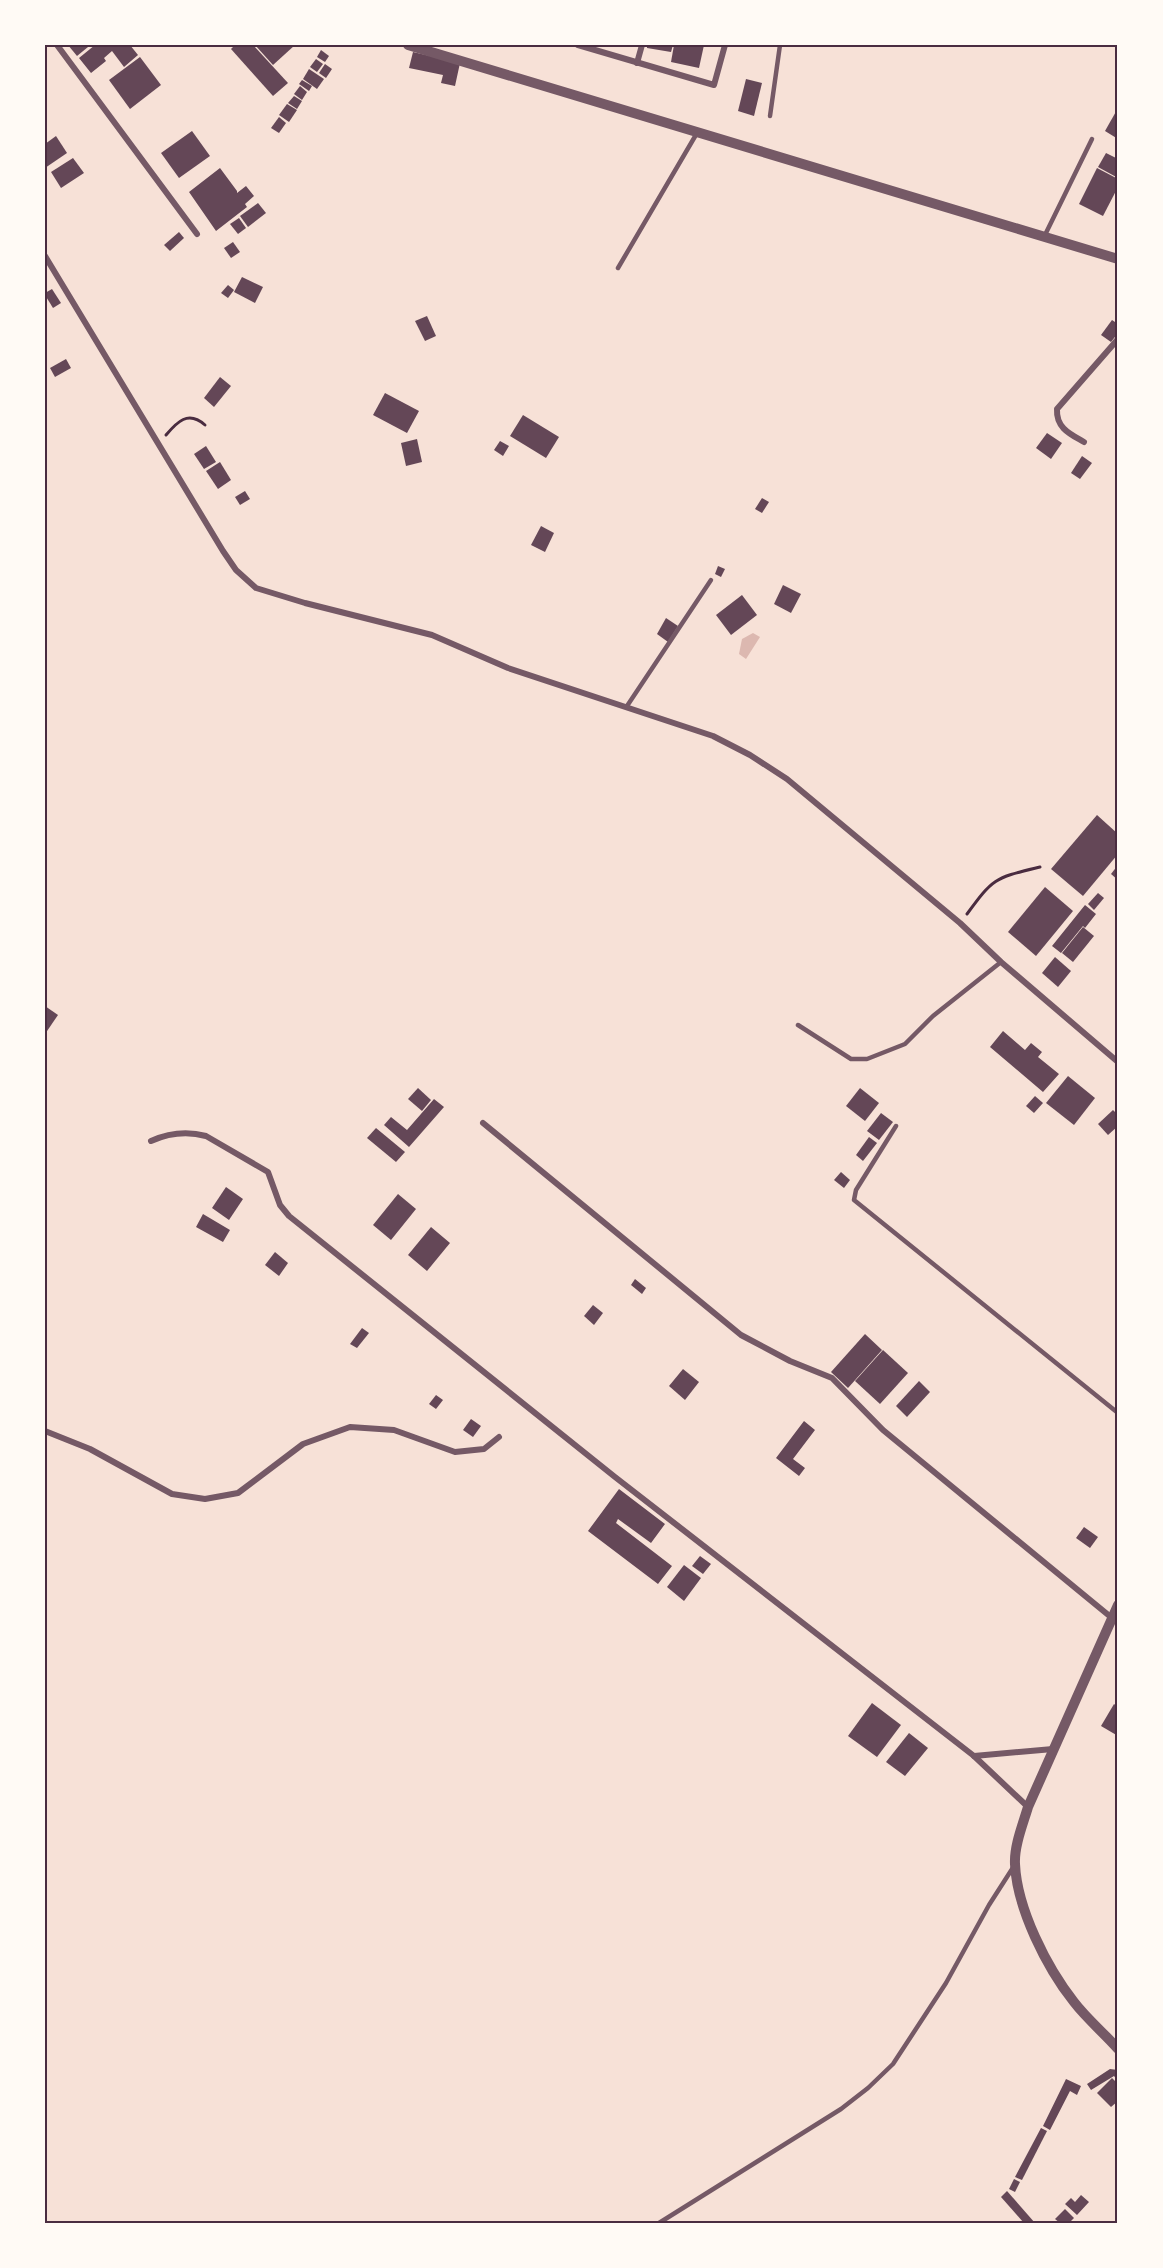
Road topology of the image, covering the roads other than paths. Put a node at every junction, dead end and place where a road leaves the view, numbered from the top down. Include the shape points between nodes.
1 (57, 45) edge
2 (408, 45) edge
3 (578, 45) edge
4 (642, 45) edge
5 (725, 45) edge
6 (780, 45) edge
7 (638, 63) junction
8 (770, 116) dead end
9 (697, 133) junction
10 (1092, 139) dead end
11 (197, 234) dead end
12 (1044, 237) junction
13 (45, 256) edge
14 (1118, 259) edge
15 (618, 268) dead end
16 (1118, 339) edge
17 (1084, 442) dead end
18 (711, 580) dead end
19 (627, 706) junction
20 (1000, 962) junction
21 (798, 1025) dead end
22 (1118, 1062) edge
23 (483, 1124) dead end
24 (896, 1126) dead end
25 (151, 1141) dead end
26 (1118, 1413) edge
27 (45, 1431) edge
28 (499, 1437) dead end
29 (1118, 1605) edge
30 (1112, 1618) junction
31 (1053, 1749) junction
32 (974, 1756) junction
33 (1028, 1807) junction
34 (1015, 1863) junction
35 (1118, 2049) edge
36 (660, 2223) edge

1 - 11 street
2 - 9 street
3 - 7 street
4 - 7 street
5 - 7 street via 714,85
6 - 8 lane
9 - 12 street
9 - 15 lane
10 - 12 lane
12 - 14 street
13 - 19 street via 236,570 256,588 432,635 508,668
16 - 17 street via 1057,410 1056,419 1061,427
18 - 19 lane
19 - 20 street via 713,736 787,779 960,923
20 - 21 lane via 905,1044 867,1059 851,1059
20 - 22 street
23 - 30 street via 741,1335 790,1362 832,1378 883,1430
24 - 26 lane via 856,1190 854,1200
25 - 32 street via 167,1134 196,1133 268,1172 280,1205 289,1216 615,1477
27 - 28 street via 90,1449 172,1494 205,1499 238,1493 303,1444 350,1427 394,1430 455,1452 484,1449
29 - 30 street
30 - 31 street
31 - 32 street
31 - 33 street
32 - 33 street
33 - 34 street
34 - 35 street via 1030,1925 1054,1971 1075,2003
34 - 36 lane via 946,1983 893,2064 840,2109

